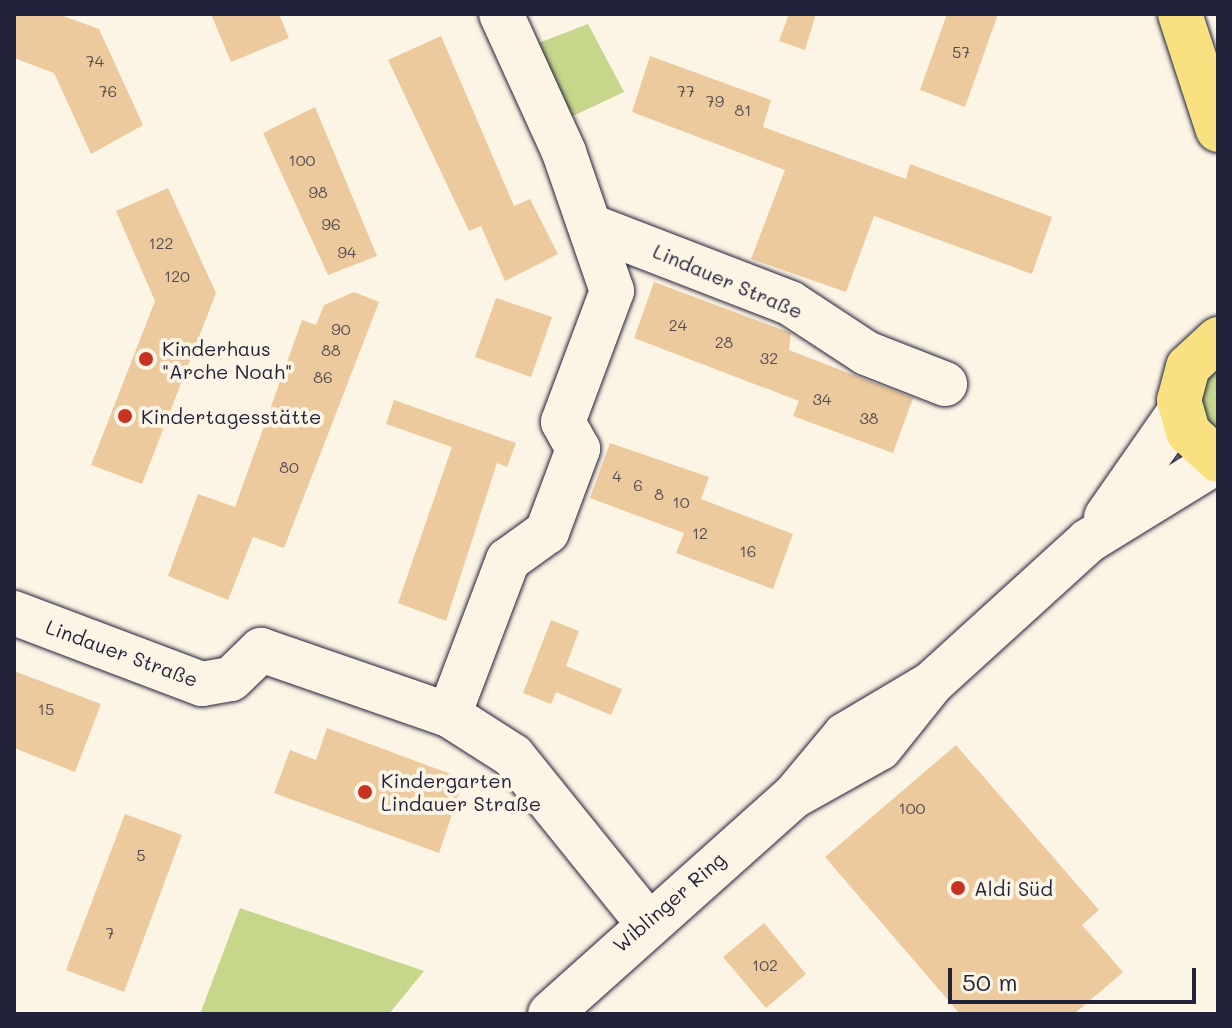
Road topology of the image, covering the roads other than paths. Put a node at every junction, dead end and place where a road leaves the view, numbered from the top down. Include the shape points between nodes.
1 (501, 14) edge
2 (1180, 14) edge
3 (1218, 130) edge
4 (593, 227) junction
5 (1216, 333) edge
6 (945, 384) dead end
7 (1180, 411) junction
8 (1218, 461) edge
9 (1088, 541) junction
10 (14, 613) edge
11 (449, 715) junction
12 (646, 921) junction
13 (550, 1014) edge

1 - 4 street
2 - 3 main road
4 - 6 street, Lindauer Straße via 790,303 870,355
4 - 11 street via 612,291 563,422 578,449 547,532 508,560
5 - 7 main road via 1183,377
7 - 8 main road via 1194,441
7 - 9 street, Wiblinger Ring
8 - 9 street, Wiblinger Ring
9 - 12 street, Wiblinger Ring via 931,684 880,748 794,796
10 - 11 street, Lindauer Straße via 202,684 231,679 261,650
11 - 12 street, Lindauer Straße via 513,756
12 - 13 street, Wiblinger Ring

